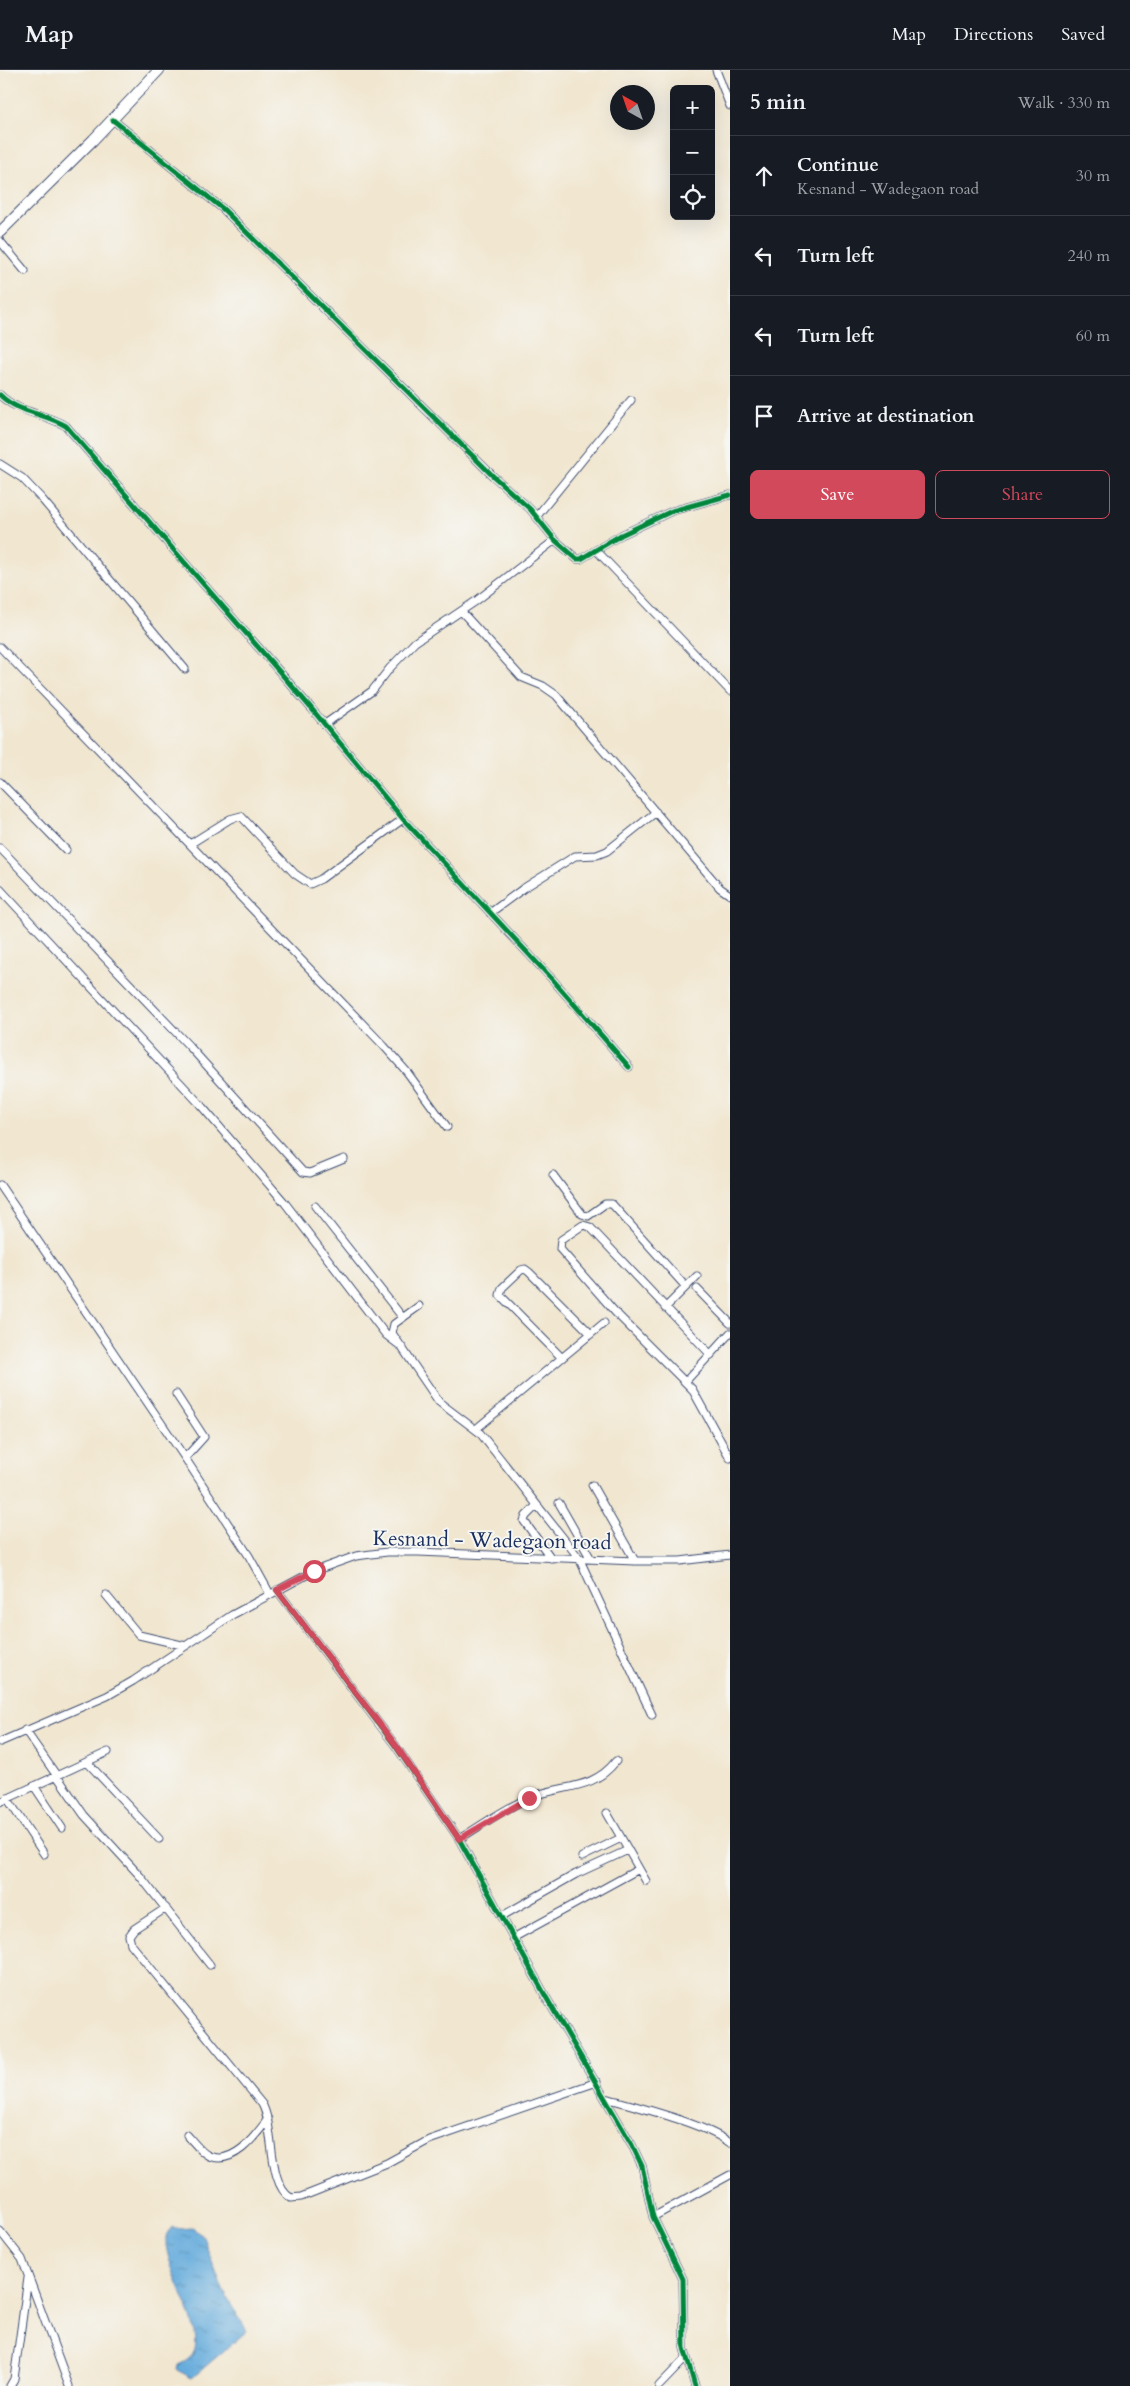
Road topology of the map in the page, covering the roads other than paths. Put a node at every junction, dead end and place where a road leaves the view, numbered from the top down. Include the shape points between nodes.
1 (159, 70) edge
2 (716, 70) edge
3 (730, 106) edge
4 (113, 120) junction
5 (0, 232) edge
6 (0, 241) edge
7 (25, 271) dead end
8 (0, 396) edge
9 (631, 400) dead end
10 (0, 464) edge
11 (730, 495) edge
12 (537, 516) junction
13 (555, 540) junction
14 (597, 550) junction
15 (461, 611) junction
16 (0, 647) edge
17 (185, 669) dead end
18 (730, 691) edge
19 (325, 724) junction
20 (0, 782) edge
21 (656, 812) junction
22 (403, 818) junction
23 (190, 844) junction
24 (0, 848) edge
25 (66, 850) dead end
26 (0, 889) edge
27 (730, 895) edge
28 (490, 913) junction
29 (628, 1067) dead end
30 (447, 1128) dead end
31 (344, 1159) dead end
32 (553, 1175) dead end
33 (0, 1185) edge
34 (315, 1206) dead end
35 (585, 1215) junction
36 (585, 1225) junction
37 (697, 1276) dead end
38 (686, 1287) junction
39 (697, 1289) dead end
40 (419, 1306) dead end
41 (665, 1308) junction
42 (403, 1318) junction
43 (604, 1323) dead end
44 (730, 1323) edge
45 (730, 1333) edge
46 (591, 1334) junction
47 (402, 1348) junction
48 (711, 1355) junction
49 (562, 1358) junction
50 (686, 1381) junction
51 (176, 1394) dead end
52 (476, 1429) junction
53 (186, 1458) junction
54 (730, 1458) edge
55 (592, 1485) dead end
56 (559, 1503) dead end
57 (538, 1505) junction
58 (730, 1555) edge
59 (551, 1558) junction
60 (579, 1558) junction
61 (591, 1559) junction
62 (635, 1560) junction
63 (274, 1592) junction
64 (106, 1595) dead end
65 (186, 1646) junction
66 (652, 1715) dead end
67 (26, 1730) junction
68 (0, 1742) edge
69 (108, 1752) dead end
70 (616, 1761) dead end
71 (87, 1762) junction
72 (56, 1775) junction
73 (34, 1786) junction
74 (7, 1798) junction
75 (0, 1802) edge
76 (607, 1813) dead end
77 (62, 1828) dead end
78 (621, 1838) junction
79 (159, 1839) dead end
80 (459, 1839) junction
81 (628, 1850) junction
82 (44, 1854) dead end
83 (582, 1857) dead end
84 (639, 1869) junction
85 (646, 1881) dead end
86 (166, 1908) junction
87 (502, 1916) junction
88 (513, 1938) junction
89 (210, 1965) dead end
90 (596, 2082) junction
91 (606, 2098) junction
92 (268, 2119) junction
93 (187, 2135) dead end
94 (730, 2144) edge
95 (729, 2178) edge
96 (652, 2217) junction
97 (0, 2231) edge
98 (28, 2277) junction
99 (686, 2358) junction
100 (10, 2386) edge
101 (69, 2386) edge
102 (659, 2386) edge
103 (695, 2386) edge

1 - 4 main road
2 - 3 street
4 - 5 main road
4 - 12 street via 223,209
6 - 7 street
8 - 19 street via 14,407 66,426
9 - 12 street
10 - 17 street via 22,478 41,498
11 - 14 street via 681,508 621,535
12 - 13 street
13 - 14 street via 581,559
13 - 15 street
14 - 18 street
15 - 19 street via 415,642 372,691
15 - 21 street via 521,677 544,686 556,695
16 - 23 street
19 - 22 street
20 - 25 street
21 - 27 street via 720,888
21 - 28 street via 606,851 597,855 575,856
22 - 23 street via 321,880 310,884 295,874 240,816
22 - 28 street
23 - 30 street via 384,1046
24 - 31 street via 189,1046 303,1172 310,1173
26 - 47 street via 198,1102 285,1204 386,1335
28 - 29 street
32 - 35 street
33 - 53 street
34 - 42 street
35 - 36 street
35 - 38 street via 605,1204 612,1204
36 - 41 street
36 - 50 street via 561,1240 560,1249 615,1312
37 - 38 street
38 - 41 street
39 - 44 street
40 - 42 street
41 - 48 street
42 - 47 street via 394,1324 392,1330
43 - 46 street
45 - 48 street
46 - 49 street
46 - 49 street via 529,1272 521,1270 502,1288 500,1295
47 - 52 street via 439,1402
48 - 50 street
49 - 52 street
50 - 54 street
51 - 53 street via 204,1437
52 - 57 street
53 - 63 street
55 - 62 street
56 - 61 street
57 - 59 street via 524,1521
57 - 60 street
58 - 62 street, Kesnand - Wadegaon road via 680,1561
59 - 60 street, Kesnand - Wadegaon road
59 - 63 street, Kesnand - Wadegaon road via 387,1552 336,1562
60 - 61 street, Kesnand - Wadegaon road
60 - 66 street
61 - 62 street, Kesnand - Wadegaon road
63 - 65 street, Kesnand - Wadegaon road
63 - 80 street via 395,1744
64 - 65 street via 139,1635
65 - 67 street, Kesnand - Wadegaon road via 107,1696
67 - 68 street, Kesnand - Wadegaon road
67 - 72 street
69 - 71 street
70 - 80 street via 606,1773 588,1783 529,1798
71 - 72 street
71 - 79 street
72 - 73 street
72 - 86 street via 84,1814
73 - 74 street
73 - 77 street
74 - 75 street
74 - 82 street
76 - 78 street
78 - 81 street
78 - 83 street
80 - 87 street
81 - 84 street
81 - 87 street via 576,1874
84 - 85 street
84 - 88 street
86 - 89 street
86 - 92 street via 134,1929 129,1936 131,1944 257,2096
87 - 88 street
88 - 90 street
90 - 91 street
90 - 92 street via 430,2140 387,2163 295,2199 284,2192 276,2171
91 - 94 street via 708,2131
91 - 96 street via 642,2166
92 - 93 street via 242,2150 223,2156 210,2156
95 - 96 street
96 - 99 street via 683,2278
97 - 98 street via 22,2259
98 - 100 street via 14,2379
98 - 101 street
99 - 102 street
99 - 103 street

